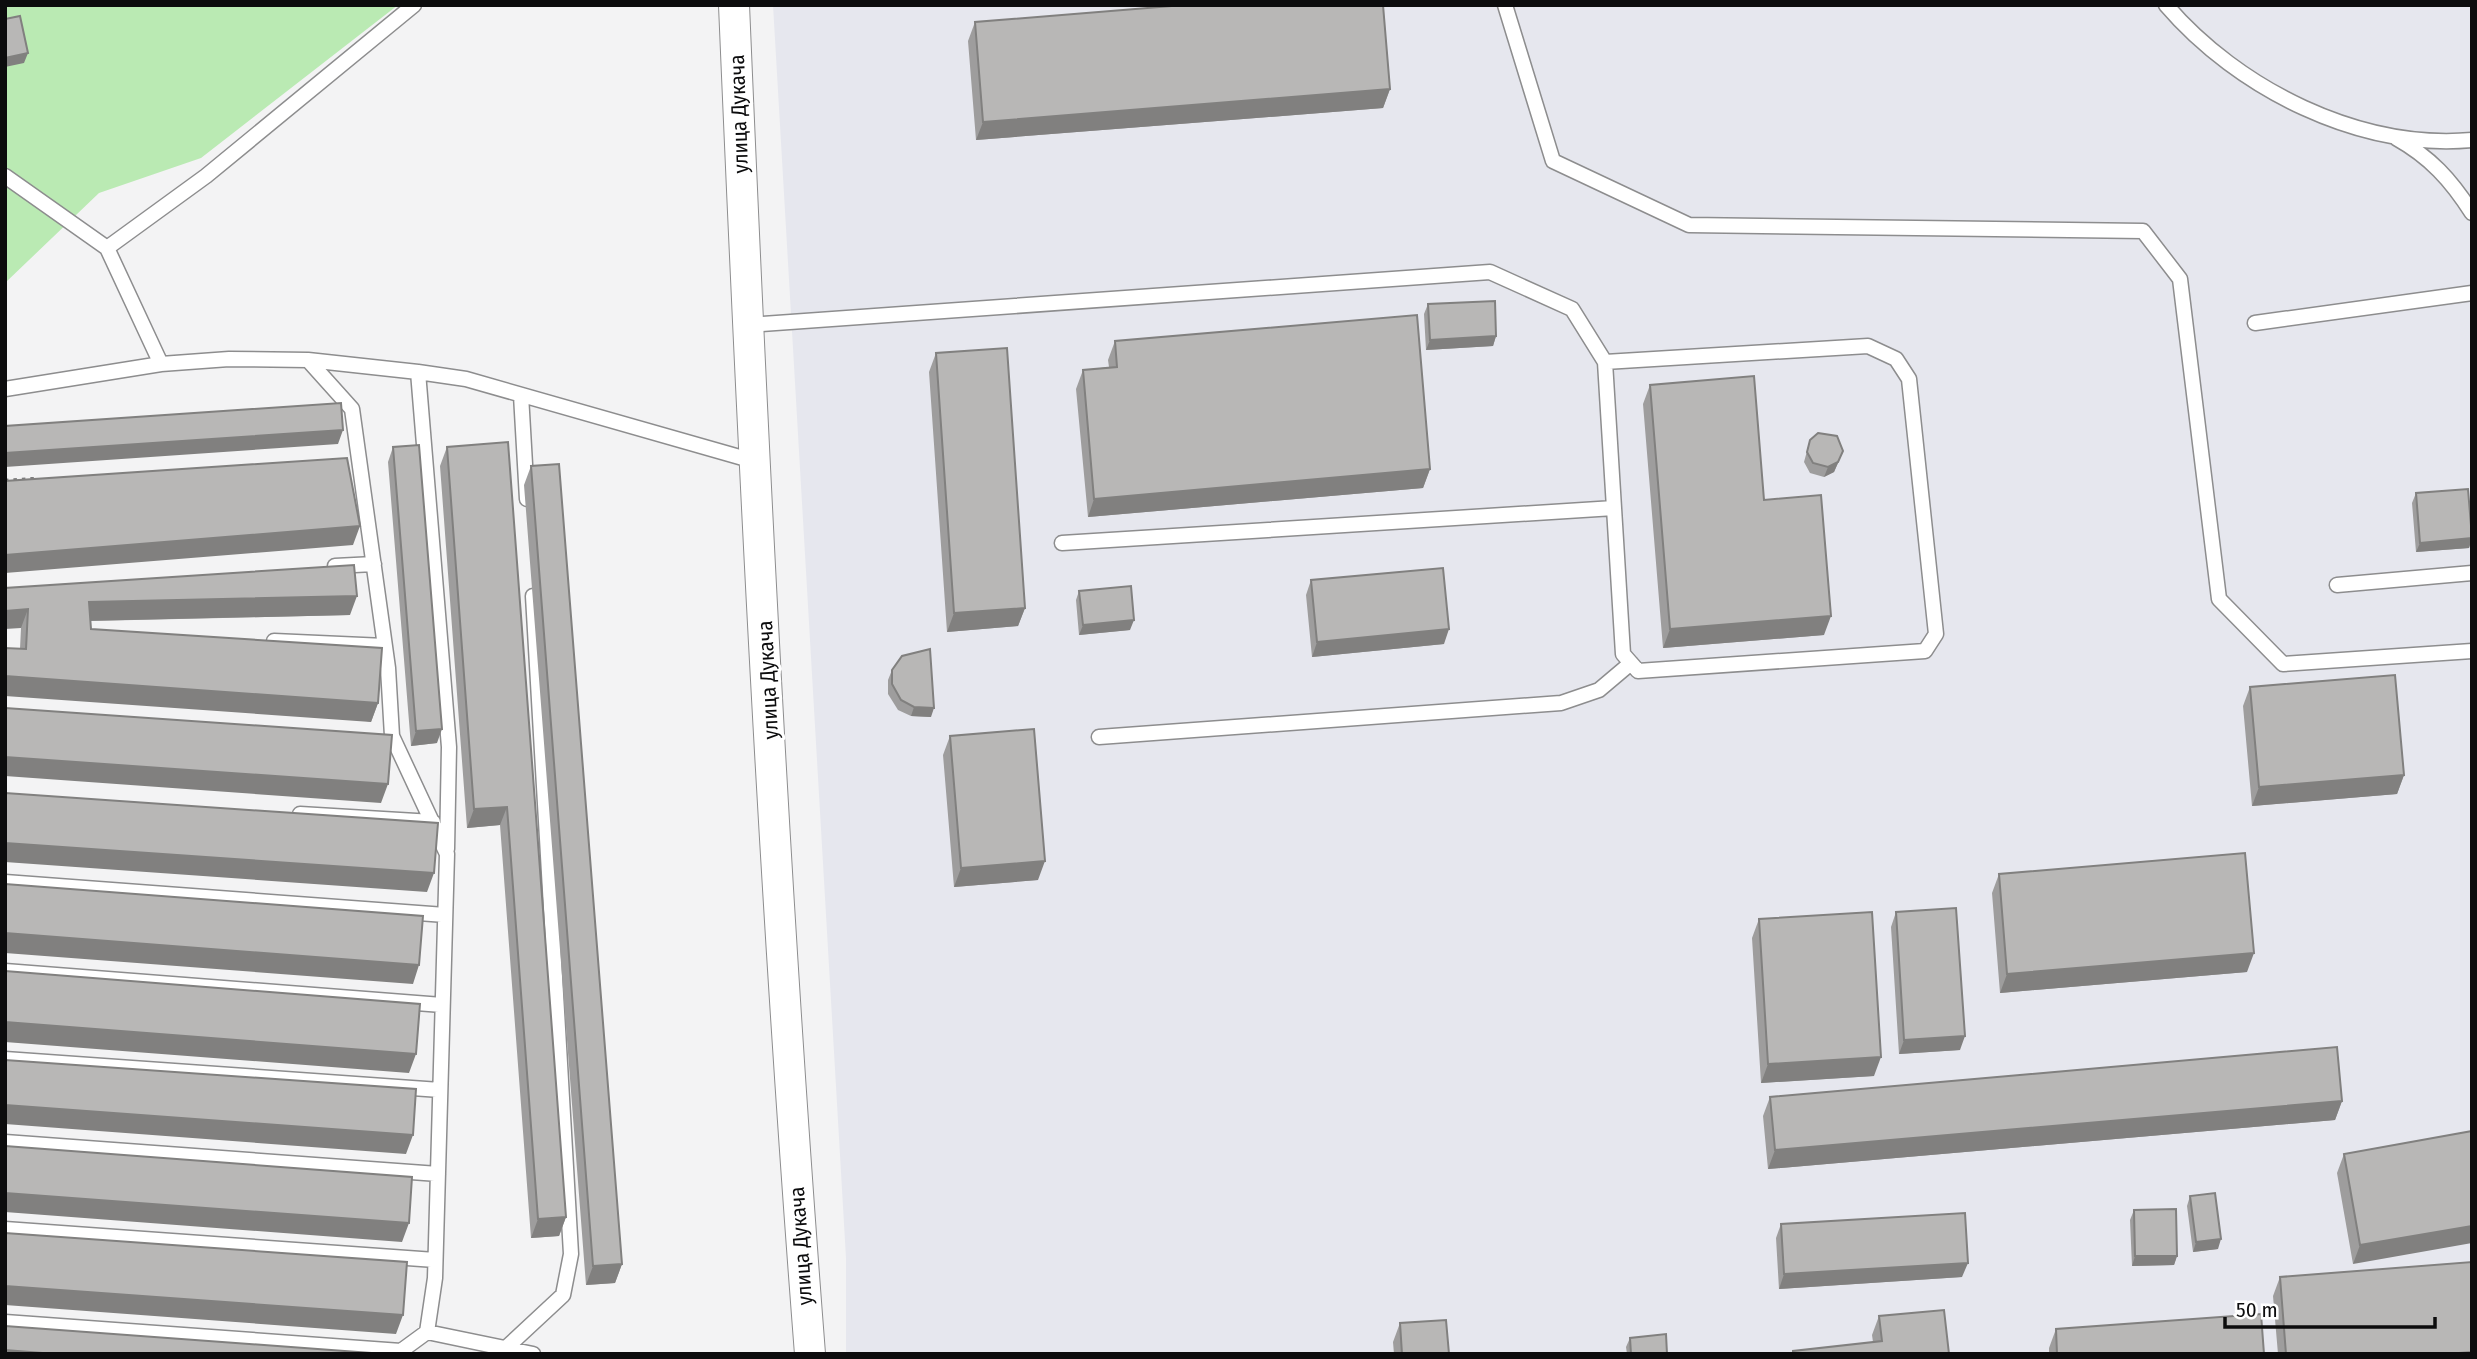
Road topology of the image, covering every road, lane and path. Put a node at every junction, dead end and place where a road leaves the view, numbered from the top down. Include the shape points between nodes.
1 (414, 5) edge
2 (734, 5) edge
3 (1505, 5) edge
4 (2166, 5) edge
5 (2392, 135) junction
6 (2472, 140) edge
7 (5, 176) edge
8 (2472, 213) edge
9 (107, 248) junction
10 (2472, 293) edge
11 (2255, 323) dead end
12 (748, 325) junction
13 (308, 360) junction
14 (1605, 362) junction
15 (160, 364) junction
16 (418, 372) junction
17 (5, 389) edge
18 (521, 395) junction
19 (757, 461) junction
20 (46, 479) edge
21 (5, 481) edge
22 (1614, 508) junction
23 (528, 520) dead end
24 (1062, 543) dead end
25 (374, 564) junction
26 (320, 568) edge
27 (2472, 573) edge
28 (532, 575) dead end
29 (2337, 584) dead end
30 (260, 640) edge
31 (385, 646) junction
32 (2472, 651) edge
33 (1631, 663) junction
34 (1099, 737) dead end
35 (281, 813) edge
36 (433, 822) junction
37 (447, 854) junction
38 (5, 882) edge
39 (445, 915) junction
40 (5, 971) edge
41 (442, 1005) junction
42 (5, 1059) edge
43 (440, 1090) junction
44 (5, 1142) edge
45 (438, 1174) junction
46 (5, 1229) edge
47 (435, 1260) junction
48 (5, 1322) edge
49 (427, 1332) junction
50 (506, 1348) junction
51 (533, 1354) edge
52 (810, 1354) edge

1 - 9 lane via 205,176
2 - 12 street, улица Дукача
3 - 32 lane via 1553,160 1689,225 2143,231 2180,279 2219,600 2283,664
4 - 5 lane via 2193,37 2253,83 2332,119
5 - 6 lane
5 - 8 lane via 2423,153 2447,175
7 - 9 lane
9 - 15 lane
10 - 11 lane
12 - 14 lane via 1490,272 1572,309
12 - 19 street, улица Дукача
13 - 15 lane
13 - 16 lane
13 - 25 lane via 352,409
14 - 22 lane
14 - 33 lane via 1868,345 1896,359 1909,379 1936,634 1925,651 1638,671
15 - 17 lane
16 - 18 lane via 445,373
16 - 37 lane via 449,747
18 - 19 lane
18 - 23 lane
19 - 52 street, улица Дукача via 790,1098
20 - 21 path
22 - 24 lane
22 - 33 lane via 1623,654
25 - 26 lane
25 - 31 lane
27 - 29 lane
28 - 50 lane via 571,1254 563,1295
30 - 31 lane
31 - 36 lane via 385,736
33 - 34 lane via 1600,690 1562,703
35 - 36 lane
36 - 37 lane
37 - 39 lane
38 - 39 lane
39 - 41 lane
40 - 41 lane
41 - 43 lane
42 - 43 lane
43 - 45 lane
44 - 45 lane
45 - 47 lane
46 - 47 lane
47 - 49 lane
48 - 49 lane via 401,1351
49 - 50 lane
50 - 51 lane

